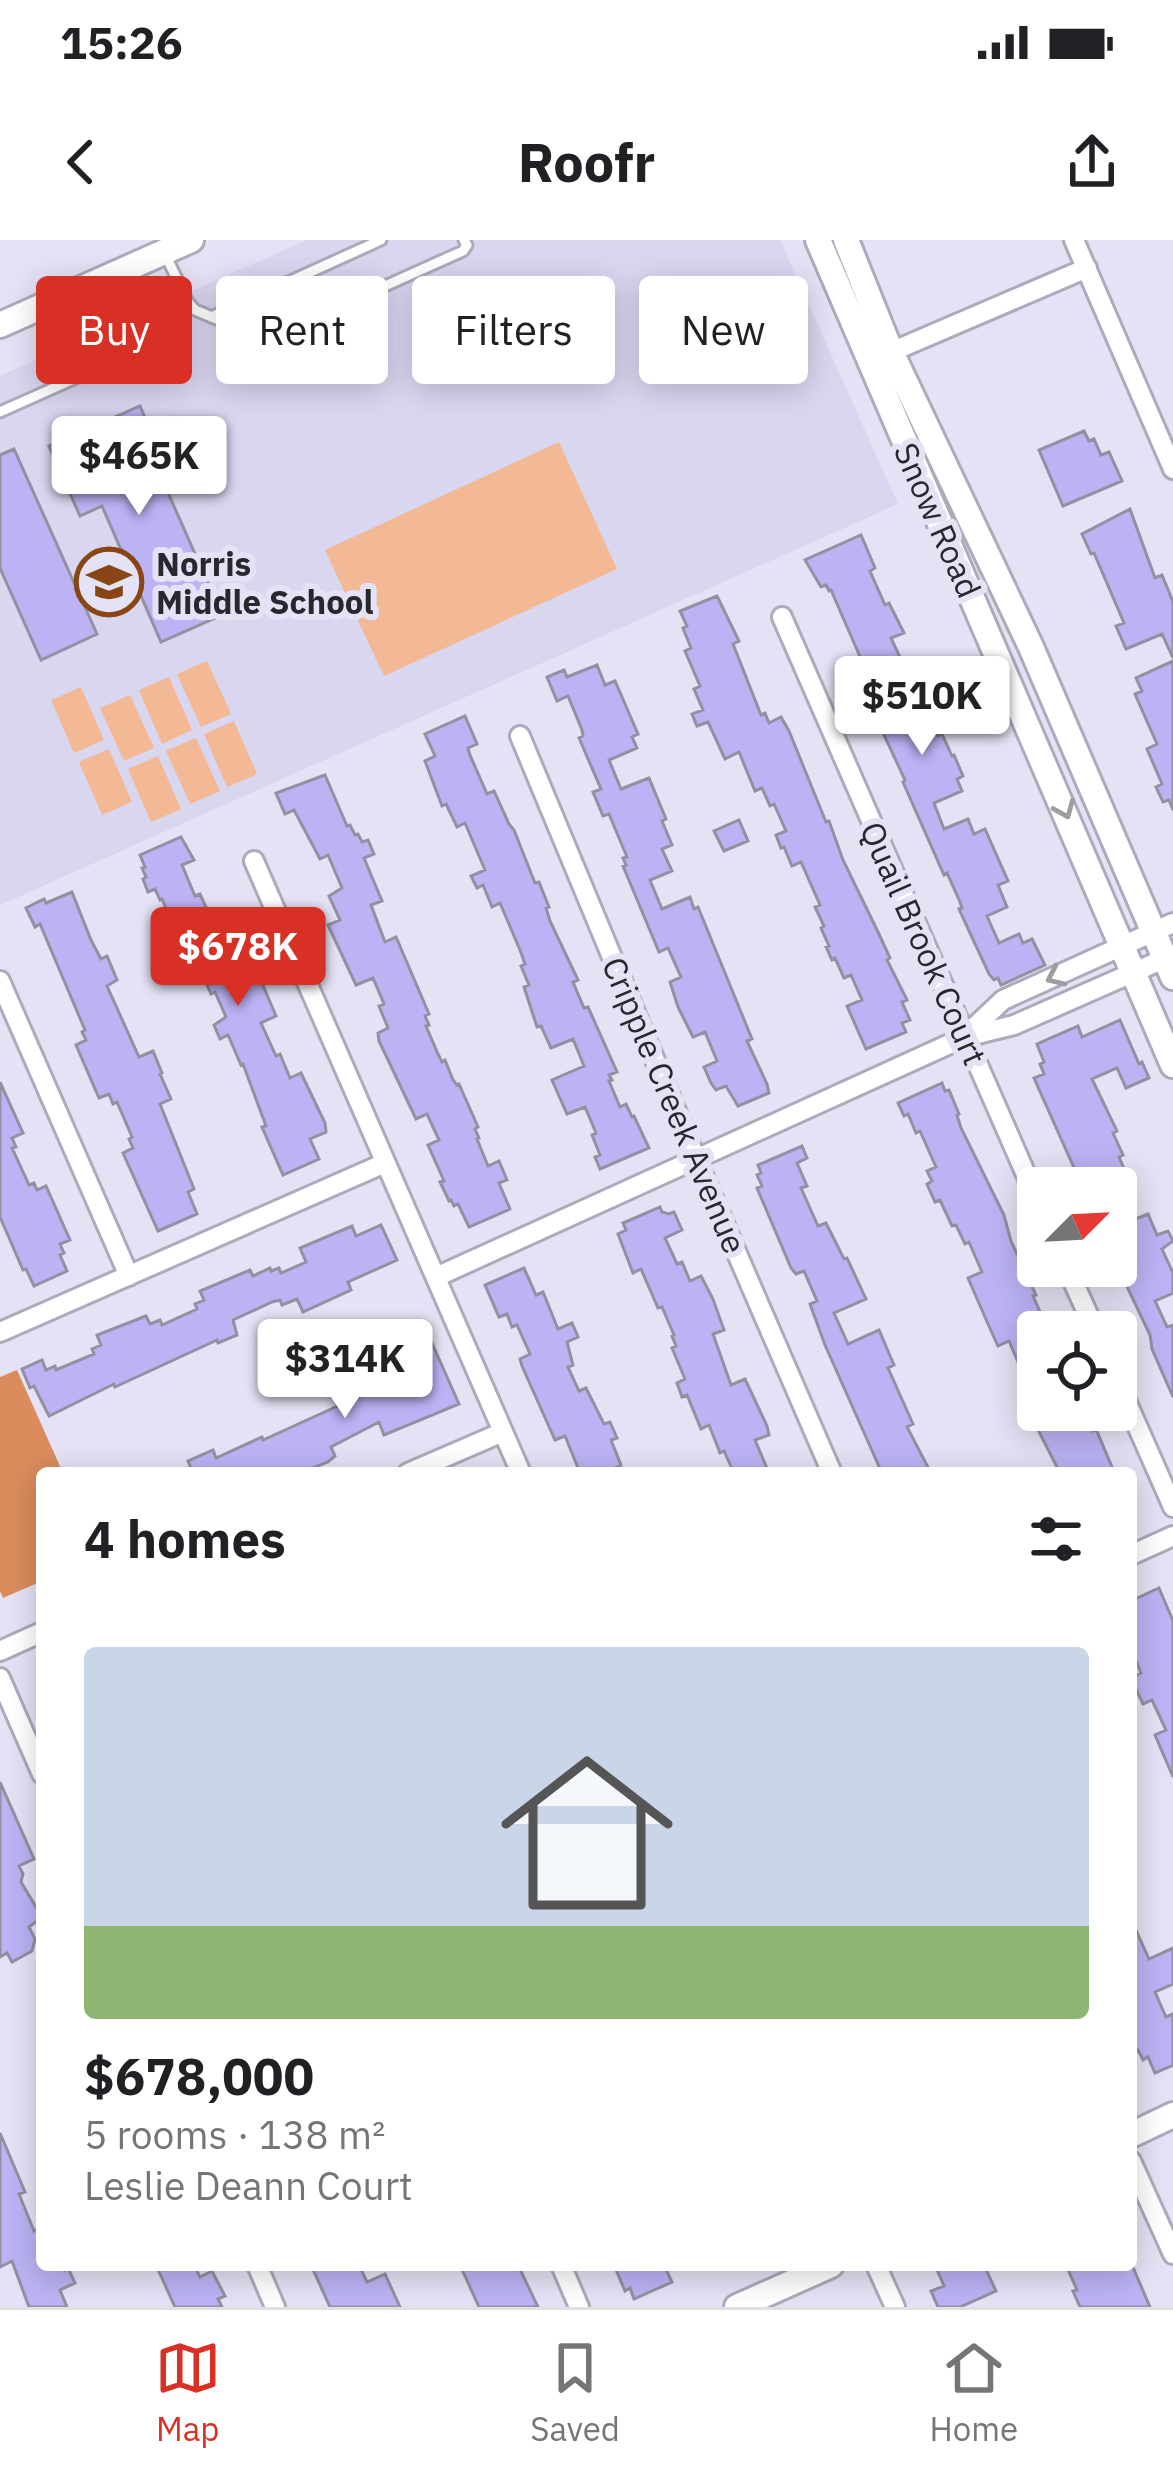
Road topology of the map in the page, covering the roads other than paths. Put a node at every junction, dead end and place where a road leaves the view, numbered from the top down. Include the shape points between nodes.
1 (191, 240) edge
2 (381, 240) edge
3 (464, 240) edge
4 (818, 240) edge
5 (846, 240) edge
6 (1075, 240) edge
7 (164, 252) junction
8 (1087, 268) junction
9 (111, 276) edge
10 (36, 310) edge
11 (211, 316) junction
12 (0, 326) edge
13 (891, 352) junction
14 (63, 384) edge
15 (0, 412) edge
16 (1173, 469) edge
17 (782, 617) dead end
18 (520, 736) dead end
19 (254, 861) dead end
20 (1163, 927) edge
21 (1123, 945) junction
22 (1170, 963) edge
23 (1134, 972) junction
24 (0, 981) edge
25 (965, 1036) junction
26 (1173, 1066) edge
27 (696, 1159) junction
28 (386, 1163) junction
29 (1023, 1167) edge
30 (129, 1276) junction
31 (436, 1277) junction
32 (0, 1332) edge
33 (1137, 1426) edge
34 (503, 1432) junction
35 (422, 1467) edge
36 (518, 1467) edge
37 (829, 1467) edge
38 (1173, 1507) edge
39 (1173, 1536) edge
40 (1137, 1552) edge
41 (36, 1636) edge
42 (0, 1651) edge
43 (0, 1678) edge
44 (36, 1760) edge
45 (1173, 2115) edge
46 (1137, 2132) edge
47 (1137, 2174) edge
48 (1173, 2254) edge
49 (260, 2271) edge
50 (564, 2271) edge
51 (818, 2271) edge
52 (879, 2271) edge
53 (275, 2307) edge
54 (579, 2307) edge
55 (737, 2307) edge
56 (895, 2307) edge

1 - 7 main road
2 - 11 lane
3 - 11 lane via 463,251 279,333 258,335
4 -> 21 main road, Snow Road
5 - 13 main road, Snow Road
6 - 8 street
7 - 9 main road
7 - 11 lane via 188,302
8 - 13 street
8 - 16 street
10 - 12 main road
13 - 20 main road, Snow Road
14 - 15 lane
17 - 25 street, Quail Brook Court
18 - 27 street, Cripple Creek Avenue
19 - 28 street
20 - 21 street
20 - 22 main road, Snow Road
21 - 23 main road, Snow Road
21 -> 25 street via 1003,1000
22 - 23 street
23 - 25 street via 1013,1025
23 - 26 main road, Snow Road
24 - 30 street
25 - 27 street
25 - 29 street, Quail Brook Court
27 - 31 street
27 - 37 street, Cripple Creek Avenue
28 - 30 street
28 - 31 street
30 - 32 street
31 - 34 street
33 - 38 street
34 - 35 street
34 - 36 street
39 - 40 street
41 - 42 street
43 - 44 street
45 - 46 main road
47 - 48 street
49 - 53 street
50 - 54 street
51 - 55 main road
52 - 56 street

